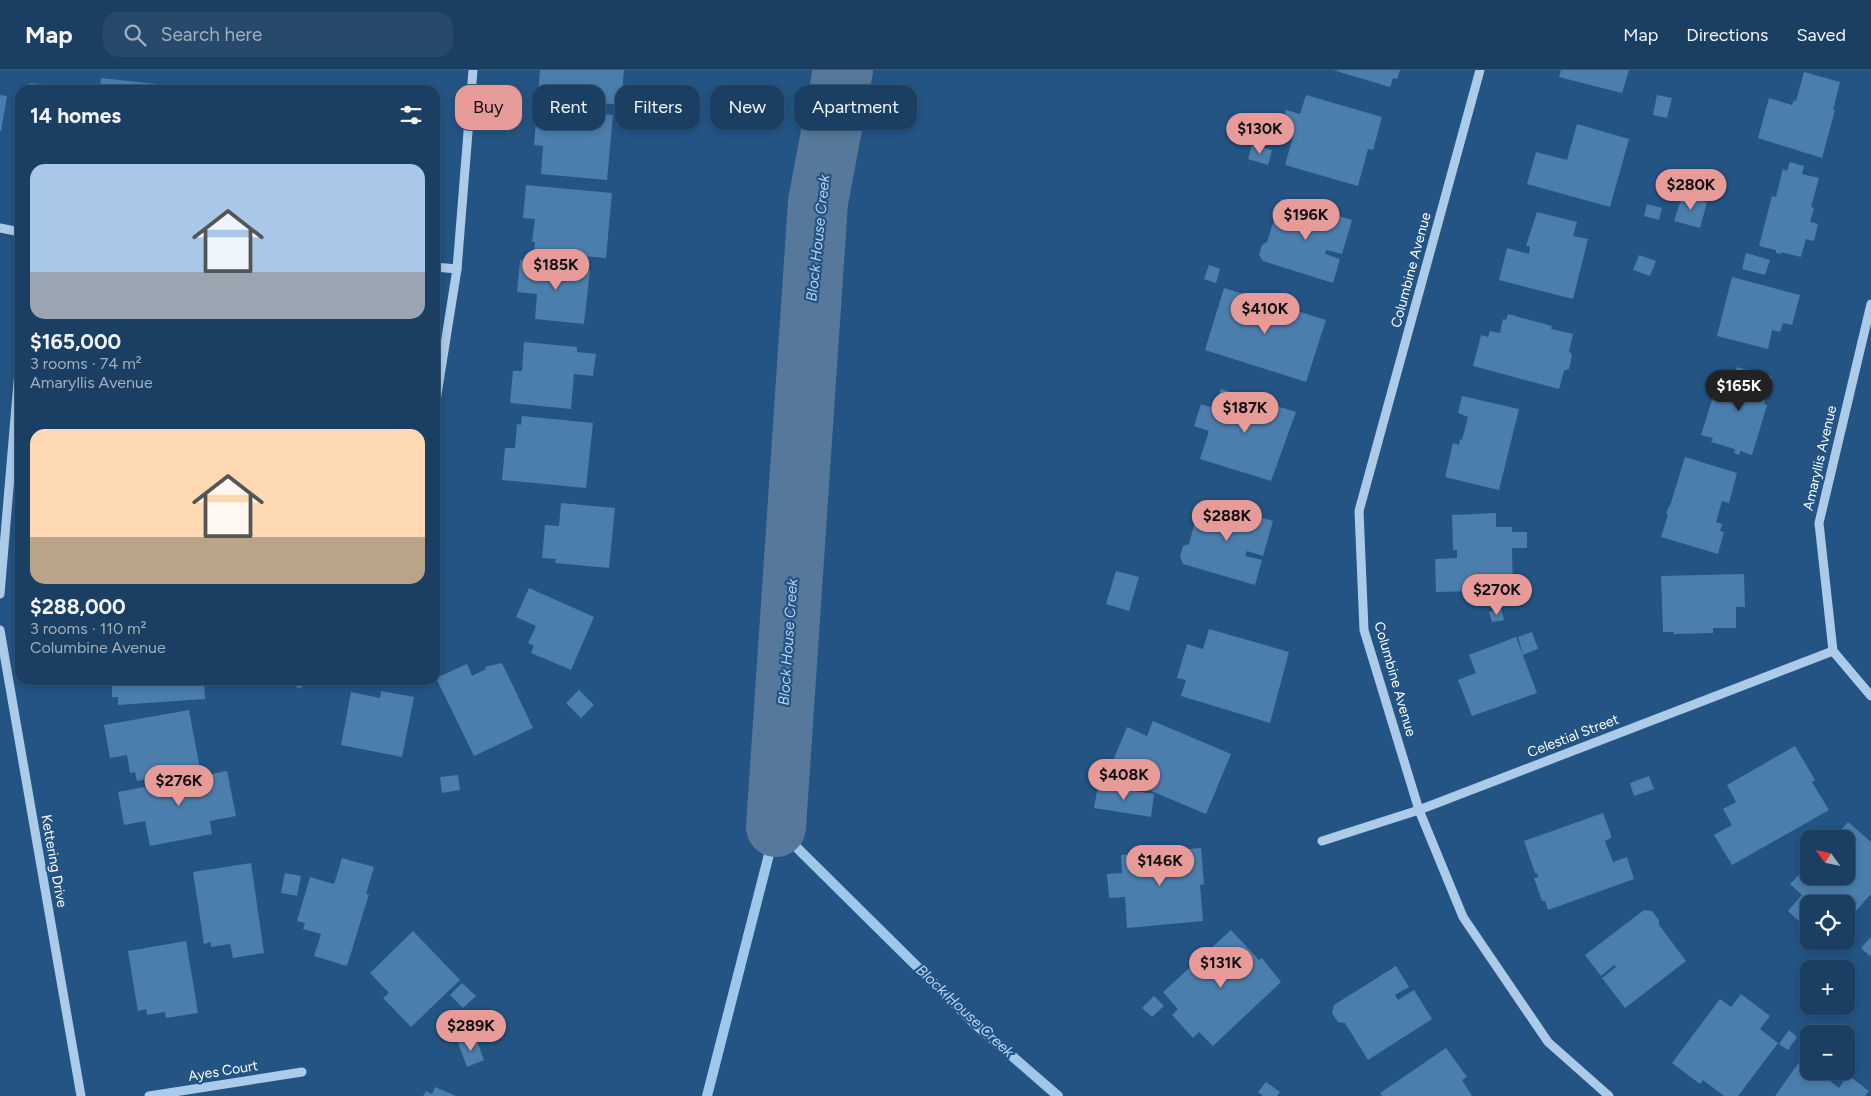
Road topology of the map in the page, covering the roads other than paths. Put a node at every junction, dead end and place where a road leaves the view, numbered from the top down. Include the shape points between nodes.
1 (474, 70) edge
2 (1480, 70) edge
3 (0, 228) edge
4 (15, 231) edge
5 (440, 267) edge
6 (457, 269) junction
7 (1871, 304) edge
8 (440, 376) edge
9 (15, 418) edge
10 (0, 594) edge
11 (0, 630) edge
12 (1833, 651) junction
13 (1871, 696) edge
14 (1419, 810) junction
15 (1322, 842) dead end
16 (302, 1072) dead end
17 (81, 1096) edge
18 (149, 1096) edge
19 (1609, 1096) edge

1 - 6 street
2 - 14 street, Columbine Avenue via 1359,511 1364,630
3 - 4 street
5 - 6 street
6 - 8 street
7 - 12 street, Amaryllis Avenue via 1819,523
9 - 10 street
11 - 17 street, Kettering Drive
12 - 13 street
12 - 14 street, Celestial Street
14 - 15 street, Celestial Street
14 - 19 street, Columbine Avenue via 1463,917 1548,1042
16 - 18 street, Ayes Court

